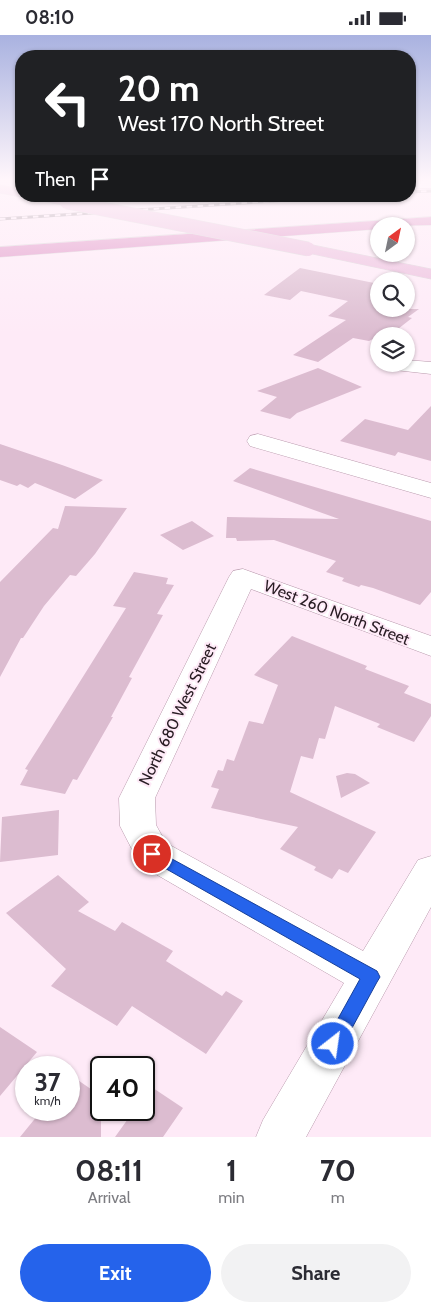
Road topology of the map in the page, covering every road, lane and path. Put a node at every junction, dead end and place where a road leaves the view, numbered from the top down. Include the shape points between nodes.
1 (101, 231) edge
2 (218, 231) edge
3 (281, 231) edge
4 (0, 238) edge
5 (0, 251) edge
6 (431, 274) edge
7 (415, 367) edge
8 (431, 368) edge
9 (258, 441) dead end
10 (431, 491) edge
11 (243, 577) joint
12 (431, 647) edge
13 (431, 871) edge
14 (371, 977) junction
15 (280, 1137) edge

1 - 4 highway
2 - 6 main road, bridge
3 - 5 highway
7 - 8 street
9 - 10 street
11 - 12 street, West 260 North Street
11 - 14 street, North 680 West Street via 137,798 138,826 152,854
13 - 14 street
14 - 15 street

